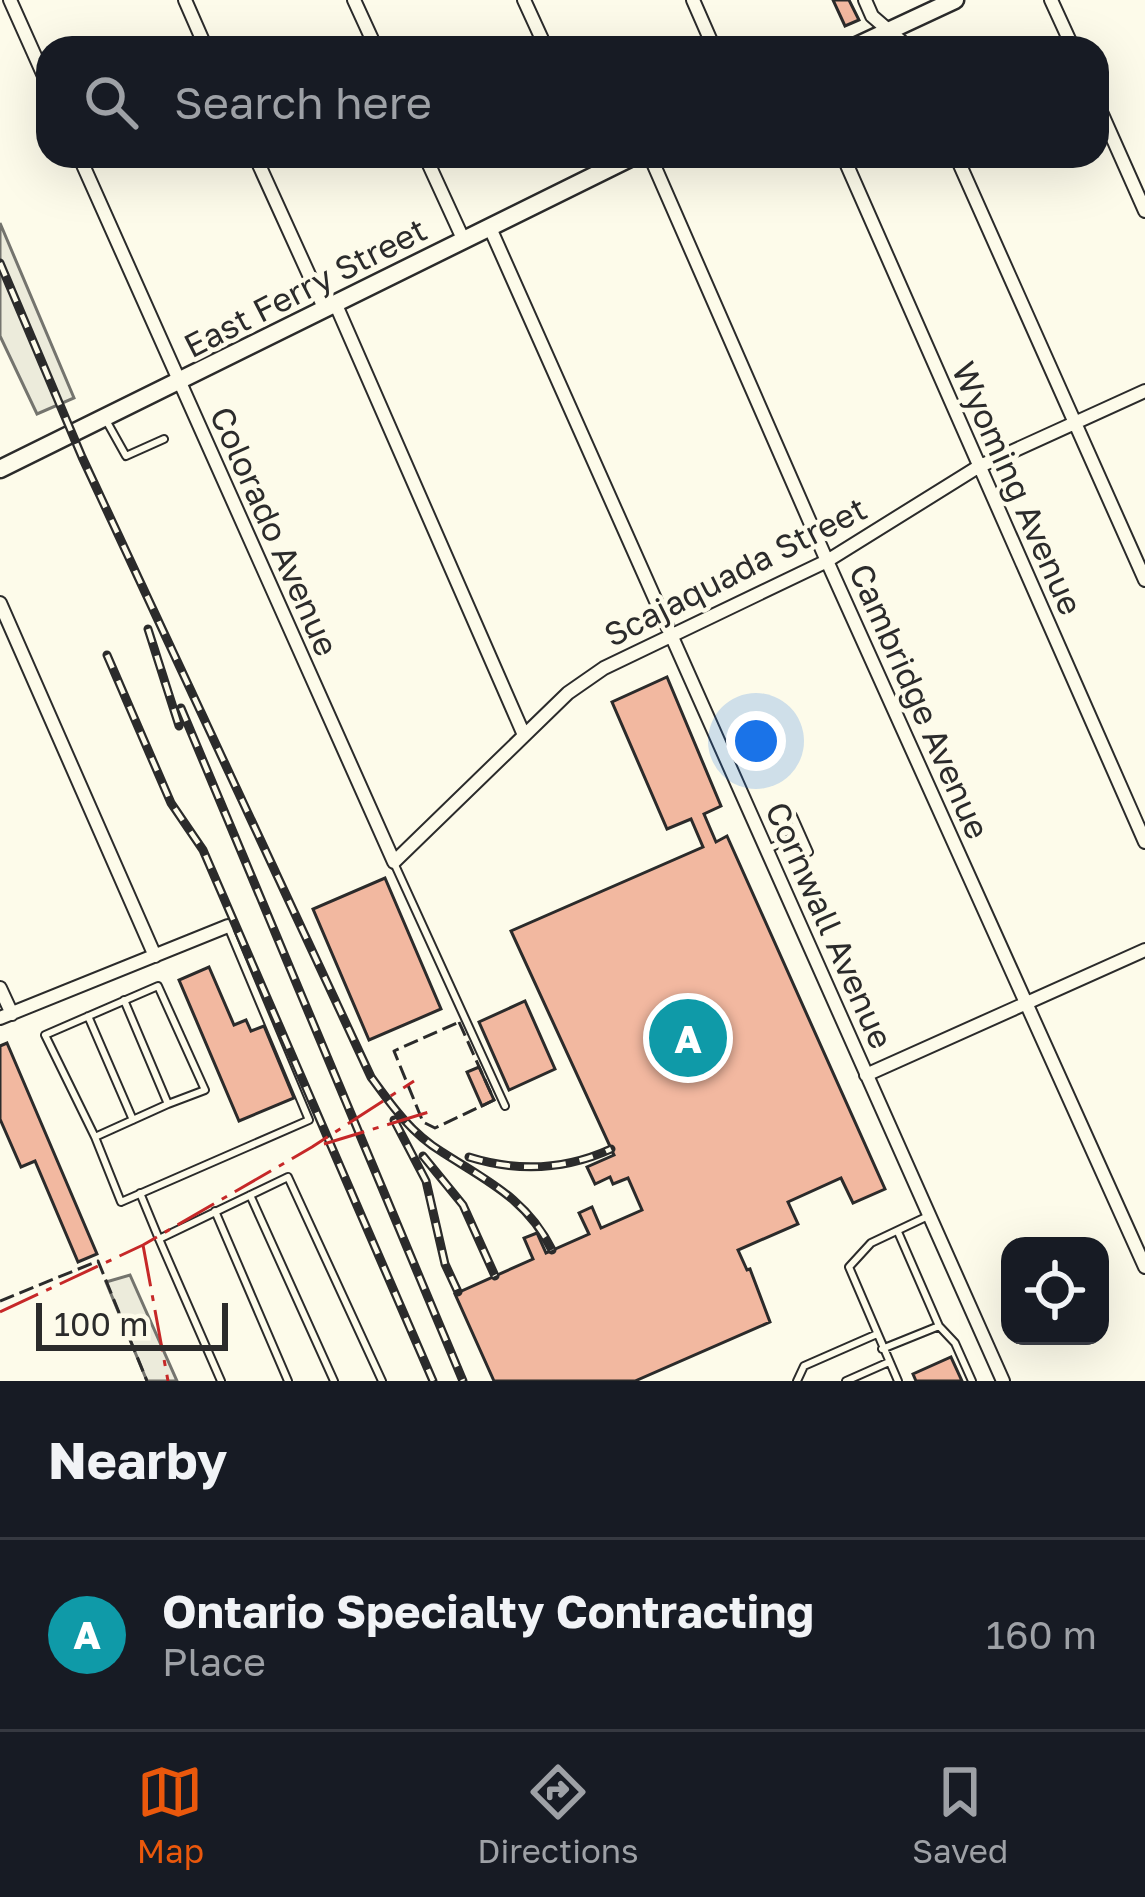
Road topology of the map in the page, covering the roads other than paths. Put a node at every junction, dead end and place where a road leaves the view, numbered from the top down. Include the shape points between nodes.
1 (10, 0) edge
2 (184, 0) edge
3 (354, 0) edge
4 (524, 0) edge
5 (693, 0) edge
6 (865, 0) edge
7 (955, 0) edge
8 (1051, 0) edge
9 (926, 6) edge
10 (890, 29) junction
11 (200, 36) edge
12 (370, 36) edge
13 (540, 36) edge
14 (709, 36) edge
15 (876, 36) edge
16 (897, 36) edge
17 (1067, 36) edge
18 (36, 58) edge
19 (1109, 130) edge
20 (84, 168) edge
21 (261, 168) edge
22 (431, 168) edge
23 (591, 168) edge
24 (655, 168) edge
25 (848, 168) edge
26 (961, 168) edge
27 (1145, 211) edge
28 (490, 228) junction
29 (464, 241) junction
30 (331, 308) junction
31 (178, 384) junction
32 (1145, 391) edge
33 (105, 419) junction
34 (1076, 422) junction
35 (164, 439) dead end
36 (978, 466) junction
37 (0, 469) edge
38 (827, 561) junction
39 (1145, 580) edge
40 (0, 603) edge
41 (671, 636) junction
42 (524, 735) junction
43 (793, 817) dead end
44 (801, 834) junction
45 (1145, 842) edge
46 (766, 850) junction
47 (809, 852) dead end
48 (394, 862) junction
49 (228, 926) joint
50 (1145, 950) edge
51 (155, 956) junction
52 (0, 988) edge
53 (124, 1000) junction
54 (1026, 1004) junction
55 (6, 1016) edge
56 (88, 1016) junction
57 (866, 1075) junction
58 (168, 1104) junction
59 (505, 1106) dead end
60 (133, 1120) junction
61 (95, 1137) junction
62 (140, 1193) junction
63 (250, 1195) junction
64 (215, 1211) junction
65 (930, 1216) junction
66 (897, 1231) junction
67 (159, 1239) junction
68 (1145, 1267) edge
69 (940, 1326) junction
70 (877, 1334) junction
71 (882, 1349) junction
72 (889, 1362) junction
73 (221, 1381) edge
74 (288, 1381) edge
75 (334, 1381) edge
76 (382, 1381) edge
77 (797, 1381) edge
78 (846, 1381) edge
79 (898, 1381) edge
80 (972, 1381) edge
81 (1004, 1381) edge

1 - 18 street
2 - 11 street
3 - 12 street
4 - 13 street
5 - 14 street
6 - 10 street
7 - 9 street
8 - 17 street
9 - 10 street
10 - 15 street
10 - 16 street
19 - 27 street
20 - 31 street, Colorado Avenue
21 - 30 street
22 - 29 street
23 - 28 street, East Ferry Street
24 - 38 street, Cambridge Avenue
25 - 36 street, Wyoming Avenue
26 - 34 street
28 - 29 street, East Ferry Street
28 - 41 street, Cornwall Avenue
29 - 30 street, East Ferry Street
30 - 31 street, East Ferry Street
30 - 42 street
31 - 33 street, East Ferry Street
31 - 48 street, Colorado Avenue
32 - 34 street, Scajaquada Street
33 - 35 lane via 126,456
33 - 37 street, East Ferry Street
34 - 36 street, Scajaquada Street
34 - 39 street
36 - 38 street, Scajaquada Street
36 - 45 street, Wyoming Avenue
38 - 41 street, Scajaquada Street
38 - 54 street, Cambridge Avenue
40 - 51 street
41 - 42 street, Scajaquada Street via 579,684
41 - 46 street, Cornwall Avenue
42 - 48 street, Scajaquada Street
43 - 44 lane
44 - 46 lane
44 - 47 lane
46 - 57 street, Cornwall Avenue
48 - 59 lane
49 - 51 street
49 - 62 lane via 309,1120
50 - 54 street
51 - 55 street
52 - 55 street
53 - 56 lane
53 - 58 lane
53 - 58 lane via 158,986 205,1090
54 - 57 street
54 - 68 street, Cambridge Avenue
56 - 60 lane
56 - 61 lane via 45,1034
57 - 65 street, Cornwall Avenue
58 - 60 lane
60 - 61 lane
61 - 62 lane via 121,1202
62 - 67 lane
63 - 64 lane
63 - 75 lane
63 - 76 lane via 288,1178
64 - 67 lane
64 - 74 lane
65 - 66 lane
65 - 81 street, Cornwall Avenue
66 - 69 lane
66 - 70 lane via 849,1268
67 - 73 lane
69 - 71 lane
69 - 80 lane
70 - 71 lane
70 - 77 lane via 804,1366
71 - 72 lane
72 - 78 lane
72 - 79 lane

